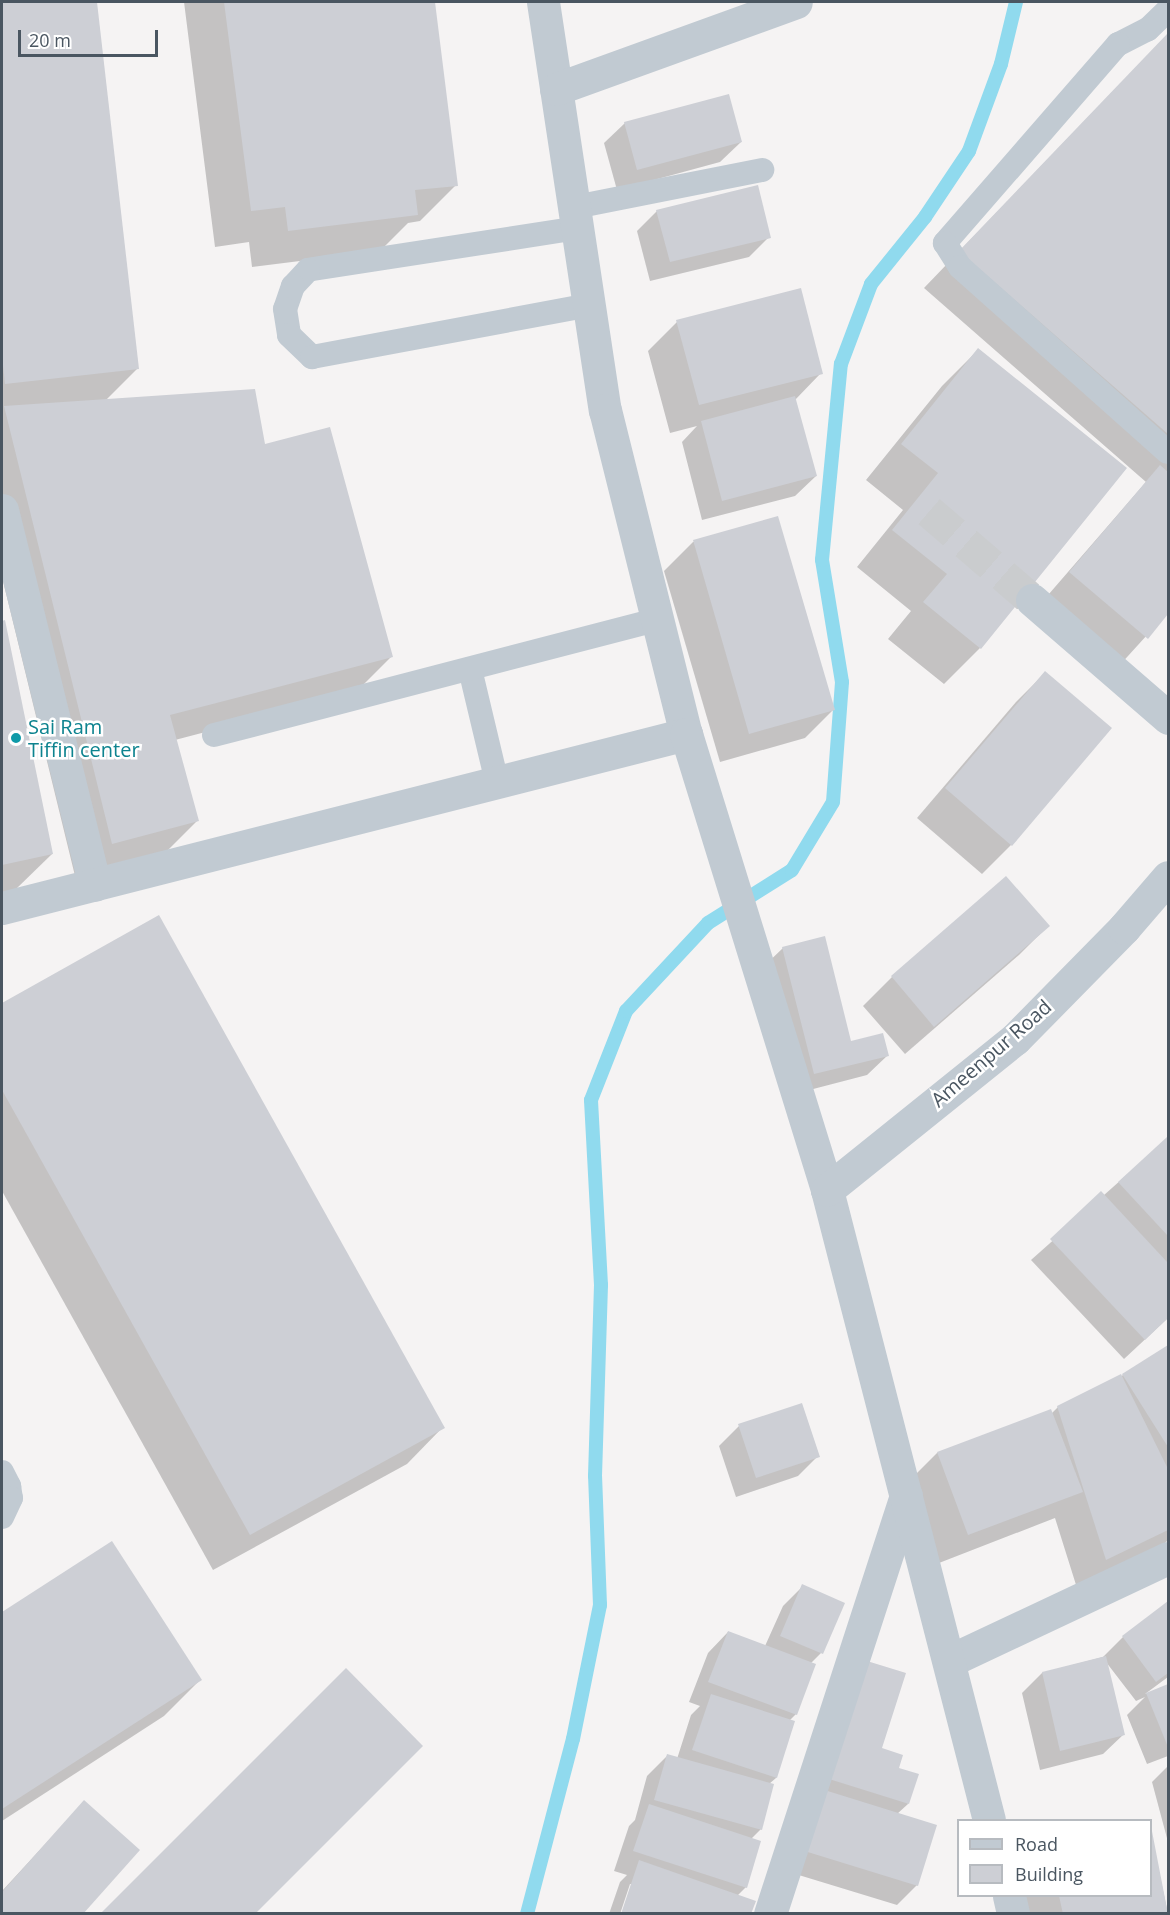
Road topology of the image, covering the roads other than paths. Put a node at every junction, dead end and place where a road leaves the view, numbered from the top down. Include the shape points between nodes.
1 (543, 2) edge
2 (796, 2) edge
3 (1168, 10) edge
4 (556, 89) junction
5 (762, 170) dead end
6 (576, 217) junction
7 (589, 305) junction
8 (1168, 452) edge
9 (2, 510) edge
10 (1032, 600) tunnel mouth
11 (14, 615) edge
12 (657, 620) junction
13 (470, 669) junction
14 (1168, 718) edge
15 (686, 734) junction
16 (214, 735) dead end
17 (497, 783) junction
18 (1168, 877) edge
19 (95, 885) junction
20 (2, 908) edge
21 (827, 1190) junction
22 (2, 1472) edge
23 (906, 1496) junction
24 (2, 1518) edge
25 (1168, 1558) edge
26 (949, 1661) junction
27 (988, 1819) edge
28 (1009, 1897) edge
29 (770, 1914) edge
30 (1013, 1914) edge

1 - 4 street
2 - 4 street
3 - 8 lane via 1148,28 1118,44 945,243 960,267
4 - 6 street
5 - 6 lane
6 - 7 street
6 - 7 lane via 308,270 293,286 285,309 289,335 312,357
7 - 12 street via 605,411
9 - 11 street
10 - 14 street
11 - 19 street
12 - 13 lane
12 - 15 street
13 - 16 lane
13 - 17 lane
15 - 17 street
15 - 21 street
17 - 19 street
18 - 21 street, Ameenpur Road via 1124,928 1015,1039
19 - 20 street
21 - 23 street
22 - 24 lane via 11,1498
23 - 26 street
23 - 29 street
25 - 26 street
26 - 27 street
28 - 30 street

